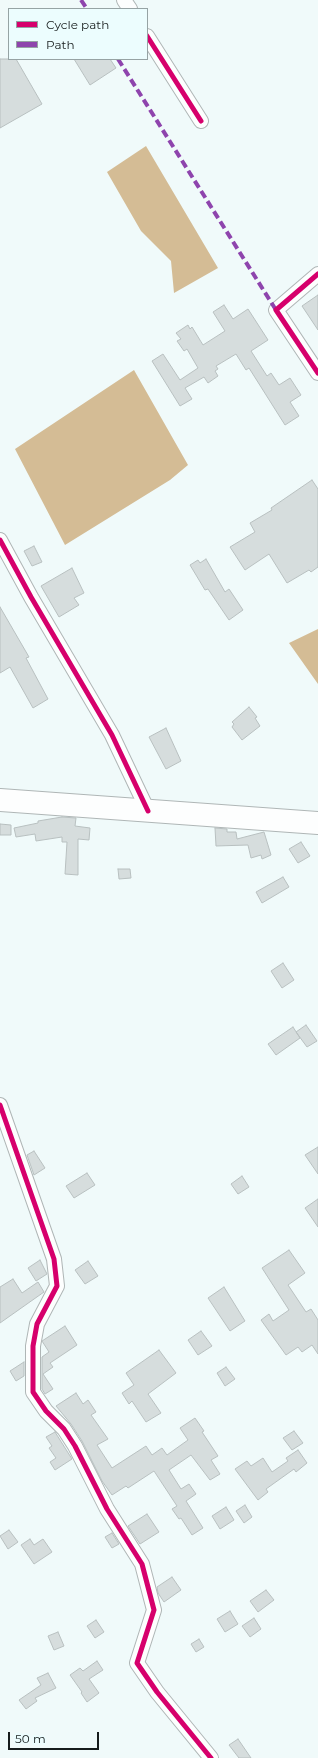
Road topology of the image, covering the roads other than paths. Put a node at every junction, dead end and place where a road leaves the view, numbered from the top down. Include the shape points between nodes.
1 (148, 38) edge
2 (202, 121) dead end
3 (318, 274) edge
4 (318, 373) edge
5 (0, 540) edge
6 (0, 800) edge
7 (148, 811) junction
8 (318, 823) edge
9 (0, 1105) edge
10 (211, 1758) edge

1 - 2 street
3 - 4 street via 276,310
5 - 7 street via 30,597 112,735
6 - 7 highway
7 - 8 highway
9 - 10 street via 54,1259 57,1286 37,1324 33,1392 75,1446 107,1509 142,1564 154,1610 137,1663 157,1692

